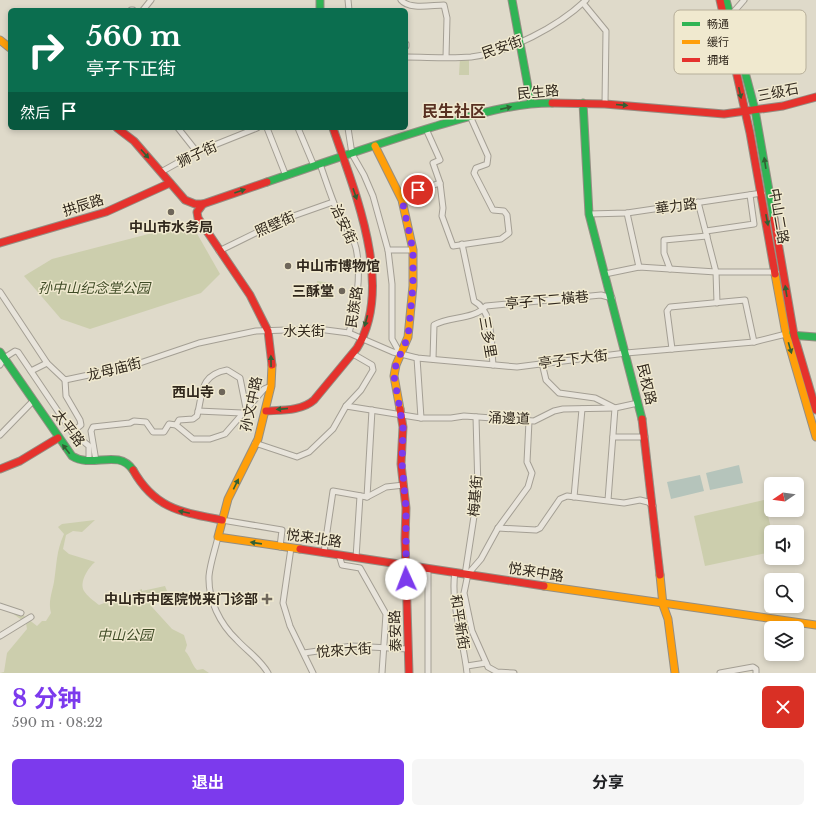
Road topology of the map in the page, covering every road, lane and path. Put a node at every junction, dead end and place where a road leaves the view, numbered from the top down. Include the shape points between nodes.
1 (151, 0) edge
2 (512, 0) edge
3 (720, 0) edge
4 (726, 0) edge
5 (744, 0) edge
6 (584, 1) edge
7 (402, 2) edge
8 (145, 8) edge
9 (722, 10) edge
10 (728, 10) edge
11 (735, 10) edge
12 (0, 40) edge
13 (520, 41) junction
14 (8, 46) edge
15 (446, 56) junction
16 (408, 57) edge
17 (736, 74) edge
18 (745, 74) edge
19 (816, 97) edge
20 (531, 102) junction
21 (583, 103) junction
22 (605, 104) junction
23 (755, 110) junction
24 (744, 112) junction
25 (470, 116) junction
26 (426, 129) junction
27 (120, 130) edge
28 (180, 130) edge
29 (252, 130) edge
30 (268, 130) edge
31 (299, 130) edge
32 (334, 130) edge
33 (348, 130) edge
34 (374, 146) junction
35 (197, 152) junction
36 (352, 154) junction
37 (342, 157) junction
38 (317, 165) junction
39 (161, 172) junction
40 (286, 176) junction
41 (170, 183) junction
42 (440, 183) junction
43 (762, 193) junction
44 (750, 195) junction
45 (402, 200) junction
46 (333, 202) junction
47 (698, 202) junction
48 (203, 204) junction
49 (627, 213) junction
50 (589, 214) junction
51 (706, 233) junction
52 (0, 243) edge
53 (462, 244) junction
54 (388, 250) junction
55 (413, 250) junction
56 (219, 251) junction
57 (639, 267) junction
58 (670, 269) junction
59 (716, 272) junction
60 (776, 272) junction
61 (606, 274) junction
62 (0, 292) edge
63 (612, 298) junction
64 (717, 303) junction
65 (483, 309) junction
66 (268, 331) junction
67 (349, 333) junction
68 (786, 334) junction
69 (794, 335) junction
70 (816, 337) edge
71 (362, 340) junction
72 (754, 342) junction
73 (672, 349) junction
74 (626, 353) junction
75 (353, 354) junction
76 (2, 355) edge
77 (401, 355) junction
78 (417, 358) junction
79 (433, 359) junction
80 (47, 363) junction
81 (542, 363) junction
82 (493, 364) junction
83 (0, 365) edge
84 (30, 371) junction
85 (65, 380) junction
86 (271, 386) junction
87 (33, 401) junction
88 (638, 403) junction
89 (346, 406) junction
90 (246, 408) junction
91 (615, 408) junction
92 (582, 409) junction
93 (372, 410) junction
94 (816, 410) edge
95 (198, 411) junction
96 (266, 411) junction
97 (242, 413) junction
98 (402, 415) junction
99 (476, 417) junction
100 (421, 418) junction
101 (529, 420) junction
102 (176, 425) junction
103 (72, 432) junction
104 (0, 436) edge
105 (816, 436) edge
106 (612, 437) junction
107 (645, 437) junction
108 (58, 438) junction
109 (255, 444) junction
110 (93, 461) junction
111 (0, 469) edge
112 (404, 485) junction
113 (360, 496) junction
114 (367, 497) junction
115 (574, 497) junction
116 (608, 500) junction
117 (653, 506) junction
118 (222, 520) junction
119 (498, 528) junction
120 (218, 537) junction
121 (280, 547) junction
122 (290, 548) junction
123 (324, 552) junction
124 (339, 555) junction
125 (356, 558) junction
126 (406, 565) junction
127 (428, 569) junction
128 (455, 572) junction
129 (466, 574) junction
130 (0, 606) edge
131 (466, 606) junction
132 (663, 606) junction
133 (457, 608) junction
134 (21, 614) dead end
135 (31, 617) dead end
136 (816, 627) edge
137 (0, 636) edge
138 (383, 647) junction
139 (408, 649) junction
140 (304, 653) junction
141 (486, 663) junction
142 (467, 666) junction
143 (747, 671) edge
144 (756, 671) edge
145 (268, 673) edge
146 (313, 673) edge
147 (382, 673) edge
148 (409, 673) edge
149 (428, 673) edge
150 (467, 673) edge
151 (514, 673) edge
152 (675, 673) edge
153 (720, 673) edge

1 - 8 street
2 - 13 street
3 -> 9 street, 中山二路
4 - 10 street, 中山二路
5 - 11 street
6 - 13 street, 民安街 via 544,30
6 - 22 street via 606,31
7 - 15 street via 413,6 444,5 447,18
12 - 14 street
13 - 15 street, 民安街 via 490,53 469,57
13 - 20 street
15 - 16 street, 民安街
17 -> 24 street, 中山二路
18 - 23 street, 中山二路
19 - 23 street, 三级石
20 - 21 street, 民生路
25 -> 20 street, 民生路
21 - 22 street, 民生路
21 - 50 street, 民权路
22 -> 24 street, 民生路 via 724,114
23 - 24 street, 三级石
69 -> 23 street, 中山二路
24 - 43 street, 中山二路
25 - 26 street, 民生路
25 - 53 street via 488,156 487,164 476,168 474,173 493,210 504,211 507,215 508,233 501,238
26 - 34 street, 民生路
26 - 42 street via 440,160 433,163
27 -> 39 street via 134,141
28 - 35 street
29 - 35 street, 狮子街
30 - 40 street
31 - 38 street, 治安街
32 - 37 street, 民族路
33 - 36 street
34 - 36 street, 民生路
34 - 45 street, 泰安路
35 - 39 street, 狮子街
36 - 37 street, 民生路
36 - 54 street via 373,196
37 - 38 street, 民生路
37 -> 71 street, 民族路 via 366,224 372,259 370,307
38 - 40 street, 民生路
38 - 46 street, 治安街
39 - 41 street
48 -> 40 street, 民生路
41 - 48 street via 184,200
41 - 52 street, 拱辰路 via 106,212
42 - 45 street via 418,190 417,195
42 - 53 street via 442,216 453,246
43 - 44 street, 華力路
43 -> 60 street, 中山二路
44 - 47 street, 華力路
44 - 51 street via 754,224
45 - 55 street, 泰安路
46 - 56 street, 照壁街 via 282,220
46 - 67 street, 治安街 via 356,249 356,302
47 - 49 street, 華力路
47 - 51 street
48 - 56 street, 孙文中路 via 197,212 198,218
49 - 50 street, 華力路
49 - 57 street
50 - 61 street, 民权路
51 - 58 street via 664,240 664,253
51 - 59 street
53 - 65 street, 三多里 via 474,301
54 - 55 street
54 - 77 street via 392,284 392,339
55 - 77 street, 泰安路 via 411,311 408,337
56 - 66 street, 孙文中路 via 250,295
57 - 58 street
57 - 61 street
58 - 59 street
59 - 60 street
59 - 64 street
60 - 68 street, 中山二路
61 - 63 street, 民权路
62 - 80 street
63 - 65 street, 亭子下二橫巷 via 601,295 486,306
63 - 74 street, 民权路
64 - 72 street via 744,300
64 - 73 street via 670,307 666,310
65 - 79 street, 亭子下二橫巷 via 481,312 434,325
65 - 82 street, 三多里 via 487,315
66 - 67 street, 水关街 via 318,329
66 - 85 street, 龙母庙街 via 256,331 199,343 131,366
86 -> 66 street, 孙文中路 via 272,356
67 - 71 street, 水关街
68 - 69 street
68 - 72 street, 亭子下大街
68 -> 105 street, 中山二路
69 - 70 street
69 - 94 street, 中山二路
71 - 75 street, 民族路
71 - 77 street, 亭子下大街
72 - 73 street, 亭子下大街
73 - 74 street, 亭子下大街
74 - 81 street, 亭子下大街
74 - 88 street, 民权路
75 - 89 street via 372,365 373,370 361,390
75 -> 96 street, 民族路 via 311,402 294,408
76 - 83 street
76 - 84 street via 18,352
76 - 87 street, 太平路
77 - 78 street, 亭子下大街
77 - 98 street, 泰安路 via 394,376
78 - 79 street, 亭子下大街
78 - 100 street
79 - 82 street, 亭子下大街
80 - 84 street
80 - 85 street
81 - 82 street, 亭子下大街 via 517,366
81 - 91 street via 546,380 559,393 595,398
84 - 103 street
85 - 103 street via 66,396 81,425
86 - 90 street via 264,389
86 - 96 street, 孙文中路
87 - 104 street
87 - 108 street, 太平路
88 - 91 street, 涌邊道
88 - 107 street, 民权路
89 - 93 street, 涌邊道
89 - 109 street via 333,429 309,452 297,457
90 - 95 street via 240,378 227,370 214,373 205,383
90 - 97 street
91 - 92 street, 涌邊道
91 - 106 street
92 - 101 street, 涌邊道 via 554,411 534,421
92 - 115 street
93 - 98 street, 涌邊道
93 - 114 street
95 - 97 street
95 - 102 street via 193,419 180,420
96 - 109 street, 孙文中路
97 - 102 street via 225,434 210,439 193,439
98 - 100 street, 涌邊道
98 - 112 street, 泰安路
99 - 100 street, 涌邊道
99 - 101 street, 涌邊道
99 - 129 street, 梅基街 via 478,490
101 - 119 street via 527,462 532,473 528,486
102 - 110 street via 169,424 164,432 153,432 146,422 134,421 93,427
103 - 110 street via 89,446
106 - 107 street
106 - 116 street
107 - 117 street, 民权路
110 -> 108 street, 太平路 via 83,462 72,456
108 - 111 street via 20,461
118 -> 109 street, 孙文中路 via 228,499
118 -> 110 street, 太平路 via 177,511 162,503 142,486 125,462 116,459
112 - 114 street via 386,487
112 - 126 street, 泰安路
113 - 114 street
113 - 123 street via 333,491
113 - 125 street
115 - 116 street
115 - 119 street via 560,499 536,530
116 - 117 street via 624,503 640,500
117 - 132 street, 民权路
118 - 120 street, 孙文中路
118 - 121 street via 282,530
119 - 129 street via 481,559
121 -> 120 street, 悦来北路
120 - 145 street via 209,577 212,599 221,621 236,640 254,654
121 - 122 street, 悦来北路
122 - 123 street, 悦来北路
122 - 140 street via 284,604 290,626
123 - 124 street, 悦来北路
124 - 125 street, 悦来北路
124 - 138 street via 342,565 360,568 386,614
125 - 126 street, 悦来北路
126 - 127 street, 悦来中路
126 - 139 street, 泰安路
127 - 128 street, 悦来中路
127 - 149 street
128 - 129 street, 悦来中路
128 - 133 street, 和平新街
129 - 131 street, 梅基街
129 - 132 street, 悦来中路
130 - 134 street
131 - 133 street
131 - 141 street, 梅基街 via 472,631
132 - 136 street, 悦来中路
132 - 152 street, 民权路 via 668,620
133 - 142 street, 和平新街
135 - 137 street
138 - 139 street, 悅來大街
138 - 140 street, 悅來大街 via 352,646
138 - 147 street
139 - 148 street, 泰安路
140 - 146 street
141 - 142 street
141 - 151 street via 497,672
142 - 150 street, 和平新街
143 - 144 street via 753,667
143 - 153 street

